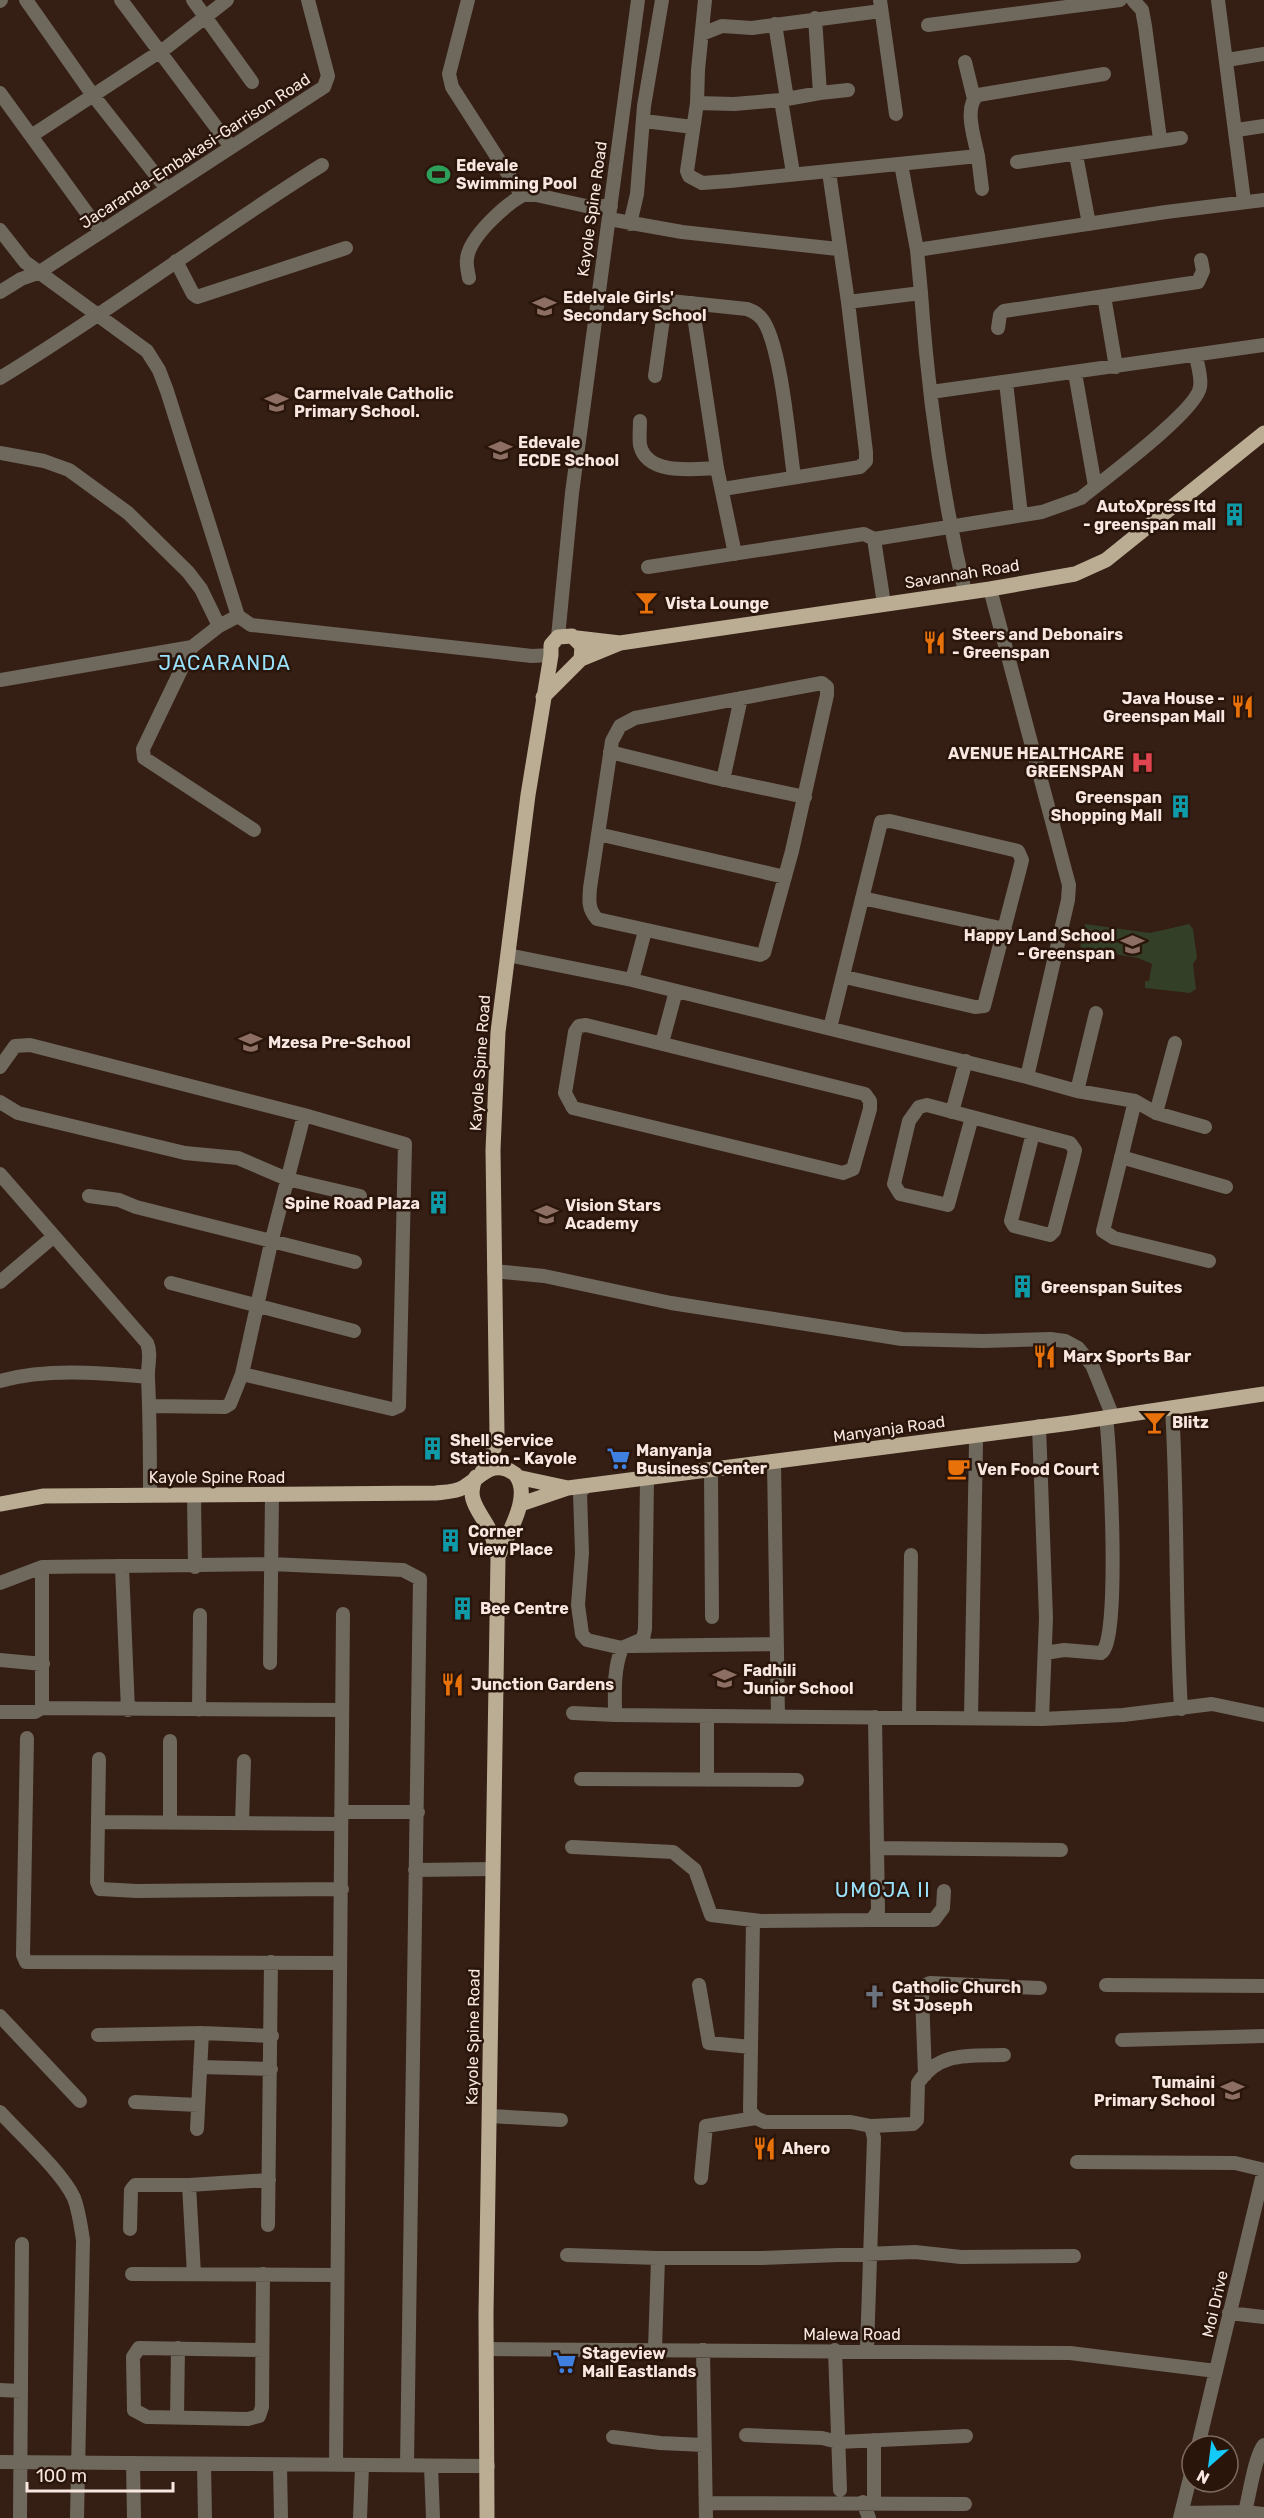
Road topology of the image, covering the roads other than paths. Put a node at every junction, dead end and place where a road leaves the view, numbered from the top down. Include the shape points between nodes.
1 (26, 0) edge
2 (121, 0) edge
3 (193, 0) edge
4 (227, 0) edge
5 (308, 0) edge
6 (468, 0) edge
7 (638, 0) edge
8 (662, 0) edge
9 (705, 0) edge
10 (1120, 0) edge
11 (1133, 0) edge
12 (1218, 0) edge
13 (881, 6) edge
14 (205, 18) junction
15 (815, 18) junction
16 (775, 24) junction
17 (928, 25) dead end
18 (702, 34) junction
19 (158, 51) junction
20 (1264, 54) edge
21 (1227, 60) junction
22 (965, 62) dead end
23 (1104, 74) dead end
24 (252, 82) dead end
25 (848, 90) dead end
26 (0, 93) edge
27 (819, 93) junction
28 (92, 94) junction
29 (784, 99) junction
30 (974, 99) junction
31 (698, 103) junction
32 (896, 114) dead end
33 (644, 121) junction
34 (1264, 126) edge
35 (693, 127) junction
36 (1237, 130) junction
37 (31, 136) junction
38 (1181, 138) dead end
39 (1160, 140) junction
40 (231, 147) junction
41 (1076, 155) junction
42 (978, 156) junction
43 (1017, 162) dead end
44 (901, 164) junction
45 (322, 165) dead end
46 (829, 172) junction
47 (793, 173) junction
48 (166, 188) junction
49 (981, 189) dead end
50 (523, 195) junction
51 (1264, 200) edge
52 (1244, 201) junction
53 (610, 212) junction
54 (630, 224) junction
55 (1089, 224) junction
56 (0, 230) edge
57 (100, 231) junction
58 (346, 248) dead end
59 (838, 249) junction
60 (917, 250) junction
61 (1201, 260) dead end
62 (176, 261) junction
63 (38, 273) junction
64 (469, 278) dead end
65 (0, 292) edge
66 (921, 293) junction
67 (1104, 296) junction
68 (848, 302) junction
69 (692, 303) junction
70 (97, 316) junction
71 (998, 328) dead end
72 (1264, 345) edge
73 (1196, 355) junction
74 (1116, 367) junction
75 (1075, 373) junction
76 (655, 376) dead end
77 (0, 378) edge
78 (1006, 382) junction
79 (931, 392) junction
80 (640, 421) dead end
81 (1264, 433) edge
82 (0, 453) edge
83 (717, 468) junction
84 (794, 477) junction
85 (1095, 486) junction
86 (723, 489) junction
87 (1021, 515) junction
88 (949, 525) junction
89 (874, 539) junction
90 (735, 554) junction
91 (648, 567) dead end
92 (990, 589) junction
93 (965, 592) junction
94 (884, 604) junction
95 (238, 616) junction
96 (219, 626) junction
97 (558, 637) junction
98 (577, 638) junction
99 (620, 643) junction
100 (192, 647) junction
101 (551, 655) junction
102 (576, 663) junction
103 (0, 680) edge
104 (543, 697) junction
105 (741, 698) junction
106 (610, 752) junction
107 (723, 780) junction
108 (805, 797) junction
109 (254, 830) dead end
110 (598, 834) junction
111 (784, 877) junction
112 (862, 898) junction
113 (1005, 929) junction
114 (645, 931) junction
115 (508, 955) junction
116 (845, 976) junction
117 (632, 980) junction
118 (676, 991) junction
119 (1096, 1013) dead end
120 (830, 1028) junction
121 (662, 1043) junction
122 (1174, 1043) dead end
123 (966, 1061) junction
124 (0, 1067) edge
125 (1027, 1077) junction
126 (1077, 1091) junction
127 (1135, 1101) junction
128 (0, 1102) edge
129 (952, 1112) junction
130 (1156, 1113) junction
131 (304, 1115) junction
132 (972, 1117) junction
133 (1205, 1126) dead end
134 (1033, 1133) junction
135 (1120, 1157) junction
136 (0, 1174) edge
137 (287, 1179) junction
138 (1226, 1187) dead end
139 (89, 1196) dead end
140 (360, 1196) dead end
141 (53, 1237) junction
142 (270, 1243) junction
143 (1209, 1261) dead end
144 (355, 1262) dead end
145 (494, 1271) junction
146 (0, 1282) edge
147 (171, 1283) dead end
148 (256, 1306) junction
149 (354, 1331) dead end
150 (242, 1374) junction
151 (148, 1377) junction
152 (0, 1381) edge
153 (1264, 1394) edge
154 (151, 1406) junction
155 (1172, 1408) junction
156 (1110, 1417) junction
157 (1039, 1426) junction
158 (497, 1435) junction
159 (976, 1443) dead end
160 (774, 1462) junction
161 (711, 1471) junction
162 (479, 1474) junction
163 (515, 1474) junction
164 (647, 1480) junction
165 (586, 1486) junction
166 (568, 1488) junction
167 (436, 1493) junction
168 (150, 1495) junction
169 (194, 1495) junction
170 (272, 1495) junction
171 (0, 1504) edge
172 (519, 1507) junction
173 (478, 1511) junction
174 (911, 1555) dead end
175 (498, 1557) junction
176 (271, 1564) junction
177 (42, 1567) junction
178 (122, 1567) junction
179 (195, 1567) junction
180 (0, 1583) edge
181 (343, 1614) dead end
182 (200, 1615) dead end
183 (712, 1617) dead end
184 (776, 1644) junction
185 (627, 1647) junction
186 (1045, 1653) junction
187 (0, 1660) edge
188 (270, 1663) dead end
189 (43, 1664) junction
190 (42, 1708) junction
191 (1181, 1709) junction
192 (128, 1710) junction
193 (199, 1710) junction
194 (341, 1710) junction
195 (0, 1712) edge
196 (573, 1713) dead end
197 (615, 1715) junction
198 (1264, 1715) edge
199 (707, 1716) junction
200 (778, 1716) junction
201 (875, 1717) junction
202 (909, 1717) junction
203 (971, 1718) junction
204 (1042, 1719) junction
205 (27, 1738) dead end
206 (170, 1741) dead end
207 (99, 1759) dead end
208 (244, 1761) dead end
209 (581, 1779) dead end
210 (707, 1780) junction
211 (797, 1780) dead end
212 (418, 1812) junction
213 (341, 1818) junction
214 (170, 1821) junction
215 (98, 1822) junction
216 (242, 1823) junction
217 (572, 1846) dead end
218 (877, 1848) junction
219 (1060, 1850) dead end
220 (492, 1869) junction
221 (415, 1870) junction
222 (342, 1889) junction
223 (945, 1891) dead end
224 (753, 1920) junction
225 (872, 1920) junction
226 (271, 1962) junction
227 (340, 1963) junction
228 (699, 1985) dead end
229 (1106, 1985) dead end
230 (1264, 1986) edge
231 (1040, 1988) dead end
232 (0, 2016) edge
233 (202, 2033) junction
234 (98, 2035) dead end
235 (272, 2036) junction
236 (1264, 2036) edge
237 (1122, 2040) dead end
238 (751, 2047) junction
239 (1004, 2055) dead end
240 (200, 2067) junction
241 (271, 2069) junction
242 (925, 2075) junction
243 (80, 2101) dead end
244 (135, 2102) dead end
245 (198, 2105) junction
246 (0, 2112) edge
247 (490, 2116) junction
248 (756, 2118) junction
249 (561, 2120) dead end
250 (871, 2126) junction
251 (196, 2128) dead end
252 (1077, 2162) dead end
253 (1264, 2170) edge
254 (702, 2178) dead end
255 (269, 2180) junction
256 (189, 2185) junction
257 (268, 2225) dead end
258 (130, 2229) dead end
259 (22, 2244) dead end
260 (870, 2254) junction
261 (567, 2255) dead end
262 (1074, 2256) dead end
263 (658, 2258) junction
264 (132, 2274) dead end
265 (194, 2274) junction
266 (264, 2274) junction
267 (337, 2275) junction
268 (1229, 2313) junction
269 (1264, 2317) edge
270 (178, 2348) junction
271 (487, 2349) junction
272 (655, 2349) junction
273 (867, 2349) junction
274 (262, 2350) junction
275 (703, 2350) junction
276 (835, 2350) junction
277 (1216, 2371) junction
278 (0, 2390) edge
279 (21, 2391) junction
280 (177, 2417) junction
281 (1201, 2434) edge
282 (746, 2435) dead end
283 (966, 2436) dead end
284 (613, 2437) dead end
285 (874, 2440) junction
286 (838, 2442) junction
287 (704, 2445) junction
288 (1264, 2445) edge
289 (0, 2462) edge
290 (21, 2462) junction
291 (77, 2463) junction
292 (133, 2463) junction
293 (204, 2464) junction
294 (280, 2465) junction
295 (336, 2465) junction
296 (407, 2465) junction
297 (362, 2466) junction
298 (431, 2466) junction
299 (488, 2466) junction
300 (840, 2490) dead end
301 (1186, 2494) edge
302 (868, 2503) junction
303 (707, 2504) junction
304 (965, 2504) dead end
305 (1245, 2512) junction
306 (1264, 2514) edge
307 (1181, 2516) edge
308 (20, 2518) edge
309 (77, 2518) edge
310 (134, 2518) edge
311 (205, 2518) edge
312 (281, 2518) edge
313 (360, 2518) edge
314 (433, 2518) edge
315 (487, 2518) edge
316 (706, 2518) edge
317 (868, 2518) edge

1 - 28 street
2 - 19 street
3 - 14 street
4 - 14 street
5 - 40 street, Jacaranda-Embakasi-Garrison Road via 326,69 324,87
6 - 50 street via 449,74 452,87
7 - 53 street, Kayole Spine Road
8 - 33 street
9 - 18 street
10 - 17 street
11 - 39 street via 1142,10
12 - 21 street
13 - 15 street
13 - 32 street
14 - 19 street
14 - 24 street
15 - 16 street
15 - 27 street
16 - 18 street via 752,28 722,26
16 - 29 street
18 - 31 street
19 - 28 street
19 - 40 street
20 - 21 street
21 - 36 street
22 - 30 street
23 - 30 street via 993,91
25 - 27 street
26 - 37 street
27 - 29 street
28 - 37 street
28 - 48 street
29 - 31 street
29 - 47 street
30 - 42 street via 971,115
31 - 35 street
33 - 35 street
33 - 54 street
34 - 36 street
35 - 47 street via 687,171 694,180 702,183
36 - 52 street
37 - 57 street
38 - 39 street
39 - 41 street
40 - 48 street, Jacaranda-Embakasi-Garrison Road
41 - 43 street
41 - 55 street
42 - 44 street
42 - 49 street
44 - 46 street
44 - 60 street
45 - 62 street
46 - 47 street
46 - 59 street
48 - 57 street, Jacaranda-Embakasi-Garrison Road
50 - 53 street
50 - 64 street via 492,218 474,244 467,257
51 - 52 street
52 - 55 street
53 - 54 street
53 - 97 street, Kayole Spine Road via 572,493
54 - 59 street
55 - 60 street
56 - 63 street
57 - 63 street, Jacaranda-Embakasi-Garrison Road
58 - 62 street via 197,297
59 - 68 street
60 - 66 street
61 - 67 street via 1203,271 1198,282
62 - 70 street
63 - 65 street, Jacaranda-Embakasi-Garrison Road
63 - 70 street
66 - 68 street
66 - 79 street
67 - 71 street via 1004,311
67 - 74 street
68 - 84 street via 866,461 851,470
69 - 76 street via 677,300 666,305
69 - 83 street
69 - 84 street via 747,309 762,319 773,341
70 - 77 street
70 - 95 street via 147,351 159,370
72 - 73 street
73 - 74 street
73 - 85 street via 1201,387 1196,400
74 - 75 street
75 - 78 street
75 - 85 street
78 - 79 street
78 - 87 street
79 - 88 street
80 - 83 street via 640,445 654,463 662,467
81 - 92 main road, Savannah Road via 1106,560 1075,574
82 - 96 street via 69,470 128,513 188,572
83 - 86 street
84 - 86 street
85 - 87 street via 1067,505
86 - 90 street
87 - 88 street
88 - 89 street
88 - 93 street
89 - 90 street via 864,534
89 - 94 street
90 - 91 street
92 - 93 main road, Savannah Road
92 - 125 street via 1069,885
93 - 94 main road, Savannah Road
94 - 99 main road, Savannah Road
95 - 96 street
95 - 101 street via 251,625
96 - 100 street
97 - 98 main road
97 - 101 main road via 551,645
98 - 99 main road, Savannah Road
98 - 102 main road via 582,646
99 - 102 main road, Savannah Road
100 - 103 street
100 - 109 street via 144,744 144,758
101 - 102 main road via 561,666
101 - 104 main road, Kayole Spine Road
102 - 104 main road
104 - 115 main road, Kayole Spine Road
105 - 106 street via 635,718 615,731
105 - 107 street
105 - 108 street via 822,682 826,687
106 - 107 street
106 - 110 street
107 - 108 street
108 - 111 street
110 - 111 street
110 - 114 street via 591,912 597,919
111 - 114 street via 767,947 760,955
112 - 113 street
112 - 113 street via 881,822 890,820 1018,851 1022,860
112 - 116 street
113 - 116 street via 984,1006
114 - 117 street
115 - 117 street
115 - 145 main road, Kayole Spine Road via 494,1102
116 - 120 street
117 - 118 street
118 - 120 street
118 - 121 street
119 - 126 street
120 - 123 street
121 - 121 street via 579,1026 565,1093 568,1102 573,1108 843,1173 853,1169 870,1108 865,1094
122 - 130 street
123 - 125 street
123 - 129 street
124 - 131 street via 15,1046 30,1045
125 - 126 street
126 - 127 street
127 - 130 street
127 - 135 street
128 - 137 street via 18,1113 185,1153 237,1158
129 - 132 street
129 - 132 street via 927,1105 914,1113 894,1184 900,1194 948,1205
130 - 133 street
131 - 137 street
131 - 150 street via 405,1144 399,1406 392,1409
132 - 134 street
134 - 134 street via 1011,1221 1014,1226 1050,1235 1075,1150 1070,1143
135 - 138 street
135 - 143 street via 1103,1231 1114,1238
136 - 141 street
137 - 140 street
137 - 142 street
139 - 142 street via 119,1200
141 - 146 street
141 - 151 street via 147,1343
142 - 144 street
142 - 148 street
145 - 156 street via 544,1276 671,1302 902,1339 1065,1341 1078,1348 1092,1365
145 - 158 main road, Kayole Spine Road
147 - 148 street
148 - 149 street
148 - 150 street
150 - 154 street via 231,1404 225,1407
151 - 152 street via 55,1374
151 - 154 street
153 - 155 main road, Manyanja Road
154 - 168 street
155 - 156 main road, Manyanja Road
155 - 191 street
156 - 157 main road, Manyanja Road
156 - 186 street via 1113,1612 1108,1646 1101,1653
157 - 160 main road, Manyanja Road
157 - 186 street
158 - 162 main road via 493,1453
158 - 163 main road
159 - 203 street
160 - 161 main road, Manyanja Road
160 - 184 street
161 - 164 main road, Manyanja Road
161 - 183 street
162 - 163 main road via 497,1467
162 - 167 main road via 457,1490
162 - 173 main road via 471,1492
163 - 166 main road
163 - 172 main road via 523,1490
164 - 165 main road, Manyanja Road
164 - 185 street via 645,1629 643,1639
165 - 166 main road, Manyanja Road
165 - 185 street via 580,1493 582,1634 588,1640
166 - 172 main road, Manyanja Road
167 - 170 main road, Kayole Spine Road
167 - 173 main road via 453,1497
168 - 169 main road, Kayole Spine Road
168 - 171 main road, Kayole Spine Road via 44,1496
169 - 170 main road, Kayole Spine Road
169 - 179 street
170 - 176 street
172 - 173 main road via 499,1520
172 - 175 main road
173 - 175 main road
174 - 202 street
175 - 220 main road, Kayole Spine Road
176 - 179 street
176 - 188 street
176 - 212 street via 404,1570 420,1579
177 - 178 street
177 - 180 street
177 - 189 street
178 - 179 street
178 - 192 street
181 - 194 street
182 - 193 street
184 - 185 street
184 - 200 street
185 - 197 street via 616,1664
186 - 204 street
187 - 189 street
189 - 190 street
190 - 192 street
190 - 195 street via 34,1712
191 - 198 street via 1221,1705
191 - 204 street
192 - 193 street
193 - 194 street
194 - 213 street
196 - 197 street
197 - 199 street
199 - 200 street
199 - 210 street
200 - 201 street
201 - 202 street
201 - 218 street
202 - 203 street
203 - 204 street
205 - 226 street via 23,1955 26,1962
206 - 214 street
207 - 215 street
208 - 216 street
209 - 210 street
210 - 211 street
212 - 213 street
212 - 221 street
213 - 216 street
213 - 222 street
214 - 215 street
214 - 216 street
215 - 222 street via 97,1882 103,1890
217 - 224 street via 673,1852 695,1870 711,1915
218 - 219 street
218 - 225 street via 878,1911
220 - 221 street
220 - 247 main road, Kayole Spine Road
221 - 296 street
222 - 227 street
223 - 225 street via 943,1908 934,1920
224 - 225 street
224 - 238 street
226 - 227 street
226 - 235 street
227 - 267 street
228 - 238 street via 709,2043
229 - 230 street
231 - 242 street via 925,1985
232 - 243 street
233 - 234 street
233 - 235 street
233 - 240 street
235 - 241 street
236 - 237 street
238 - 248 street via 750,2111
239 - 242 street via 952,2057
240 - 241 street
240 - 245 street
241 - 255 street
242 - 250 street via 918,2084 915,2123
244 - 245 street
245 - 251 street
246 - 291 street via 61,2180 74,2198 80,2219 83,2240
247 - 249 street
247 - 271 main road, Kayole Spine Road
248 - 250 street via 765,2122 851,2122
248 - 254 street via 706,2126
250 - 260 street via 874,2138
252 - 253 street via 1235,2163
253 - 268 street, Moi Drive
255 - 256 street
255 - 257 street
256 - 258 street via 135,2185 131,2190
256 - 265 street
259 - 279 street
260 - 262 street
260 - 263 street
260 - 273 street
261 - 263 street
263 - 272 street
264 - 265 street
265 - 266 street
266 - 267 street
266 - 274 street
267 - 295 street
268 - 269 street
268 - 277 street, Moi Drive
270 - 274 street
270 - 280 street
270 - 280 street via 139,2348 133,2357 134,2410 147,2417
271 - 272 street, Malewa Road
271 - 299 main road, Kayole Spine Road
272 - 275 street, Malewa Road
273 - 276 street, Malewa Road
273 - 277 street, Malewa Road via 1090,2354
274 - 280 street via 259,2416
275 - 276 street, Malewa Road
275 - 287 street
276 - 286 street
277 - 281 street, Moi Drive
278 - 279 street
279 - 290 street
282 - 286 street
283 - 285 street
284 - 287 street
285 - 286 street
285 - 302 street
286 - 300 street
287 - 303 street
288 - 305 street via 1249,2486
289 - 290 street
290 - 291 street
290 - 308 street
291 - 292 street
291 - 309 street
292 - 293 street
292 - 310 street
293 - 294 street
293 - 311 street
294 - 295 street
294 - 312 street
295 - 297 street
296 - 297 street
296 - 298 street
297 - 313 street
298 - 299 street
298 - 314 street
299 - 315 main road, Kayole Spine Road
301 - 307 street
302 - 303 street
302 - 304 street
302 - 317 street
303 - 316 street
305 - 306 street
305 - 307 street

